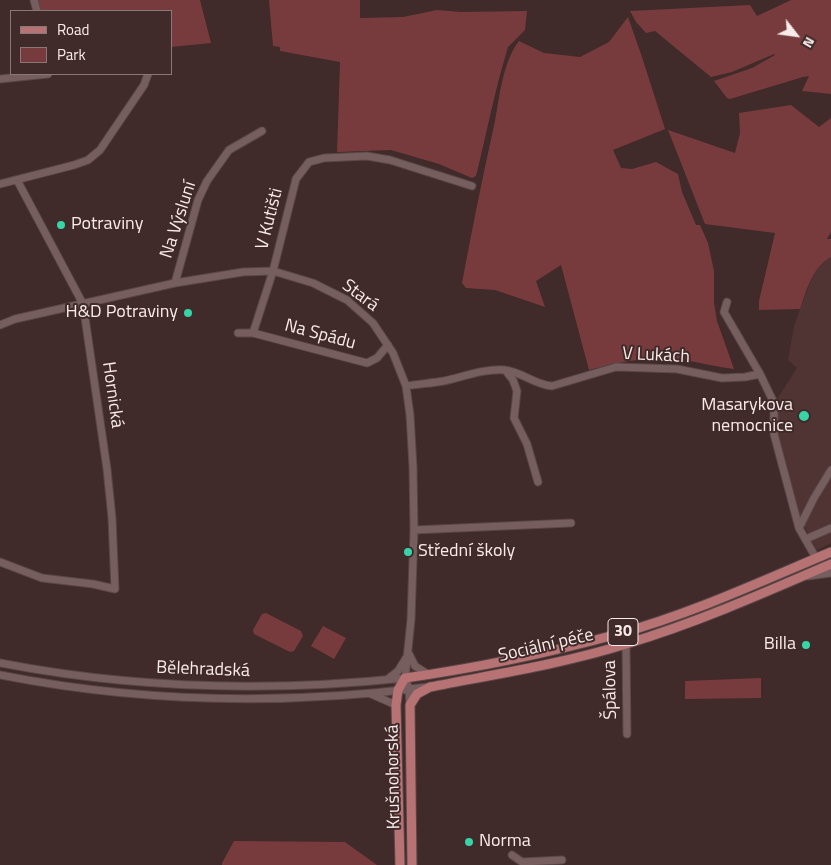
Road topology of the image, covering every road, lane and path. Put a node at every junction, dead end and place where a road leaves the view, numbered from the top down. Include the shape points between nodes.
1 (38, 75) edge
2 (148, 75) edge
3 (0, 79) edge
4 (262, 132) dead end
5 (17, 180) junction
6 (0, 184) edge
7 (472, 186) dead end
8 (273, 271) junction
9 (175, 283) junction
10 (727, 302) dead end
11 (83, 304) junction
12 (0, 324) edge
13 (238, 333) dead end
14 (253, 333) junction
15 (388, 345) junction
16 (506, 370) junction
17 (760, 374) junction
18 (406, 386) junction
19 (831, 470) edge
20 (538, 482) dead end
21 (571, 523) dead end
22 (800, 528) junction
23 (831, 528) edge
24 (414, 530) junction
25 (806, 539) junction
26 (831, 552) edge
27 (816, 558) junction
28 (0, 562) edge
29 (831, 564) edge
30 (831, 573) edge
31 (802, 576) junction
32 (626, 644) junction
33 (408, 653) junction
34 (0, 663) edge
35 (429, 674) junction
36 (0, 675) edge
37 (405, 678) junction
38 (386, 680) junction
39 (430, 686) junction
40 (404, 690) junction
41 (368, 693) junction
42 (396, 705) junction
43 (410, 705) junction
44 (627, 734) dead end
45 (512, 855) dead end
46 (562, 860) dead end
47 (400, 865) edge
48 (412, 865) edge

1 - 3 street
2 - 5 street via 100,150 88,160
4 - 9 street, Na Výsluní via 230,150 207,182 198,200
5 - 6 street
5 - 11 street, Hornická
7 - 8 street, V Kutišti via 367,156 309,162 296,179
8 - 9 street, Stará via 243,272
8 - 14 street, V Kutišti
8 - 15 street, Stará via 314,283 347,300 373,323
9 - 11 street, Stará
10 - 17 street via 724,312
11 - 12 street, Stará
11 - 28 street, Hornická via 107,468 115,589 42,578
13 - 14 street, Na Spádu
14 - 15 street, Na Spádu via 367,363 377,358
15 - 18 street, Stará
16 - 17 street, V Lukách via 552,386 616,367 677,368 722,378
16 - 18 street, V Lukách
16 - 20 street via 517,391 514,418 527,444
17 - 22 street via 774,403 774,434
18 - 24 street, Stará via 413,466
19 - 22 street
21 - 24 street
22 - 25 street
23 - 25 street
24 - 33 street, Stará
25 - 27 street
26 - 27 main road, Sociální péče / 30
27 - 35 main road, Sociální péče / 30 via 717,600 618,634 520,658
29 - 31 main road, Sociální péče / 30
30 - 31 street
31 - 32 main road, Sociální péče / 30 via 722,610
32 - 39 main road, Sociální péče / 30 via 526,670
32 - 44 street, Špálova
33 - 35 street via 415,666
33 - 37 street, Stará
33 - 38 street, Stará via 400,669
34 - 38 street, Bělehradská via 96,678 188,686 286,686
35 - 37 main road, Sociální péče / 30
36 - 41 street, Bělehradská via 101,690 193,698 278,699
37 - 38 street, Bělehradská
37 - 40 main road
39 - 40 street, Sociální péče / 30
39 - 43 main road via 417,694
40 - 41 street, Bělehradská
40 - 42 main road, Krušnohorská
40 - 43 street, Krušnohorská
41 - 42 street, Bělehradská
42 - 47 main road, Krušnohorská
43 - 48 main road, Krušnohorská
45 - 46 street via 522,862

